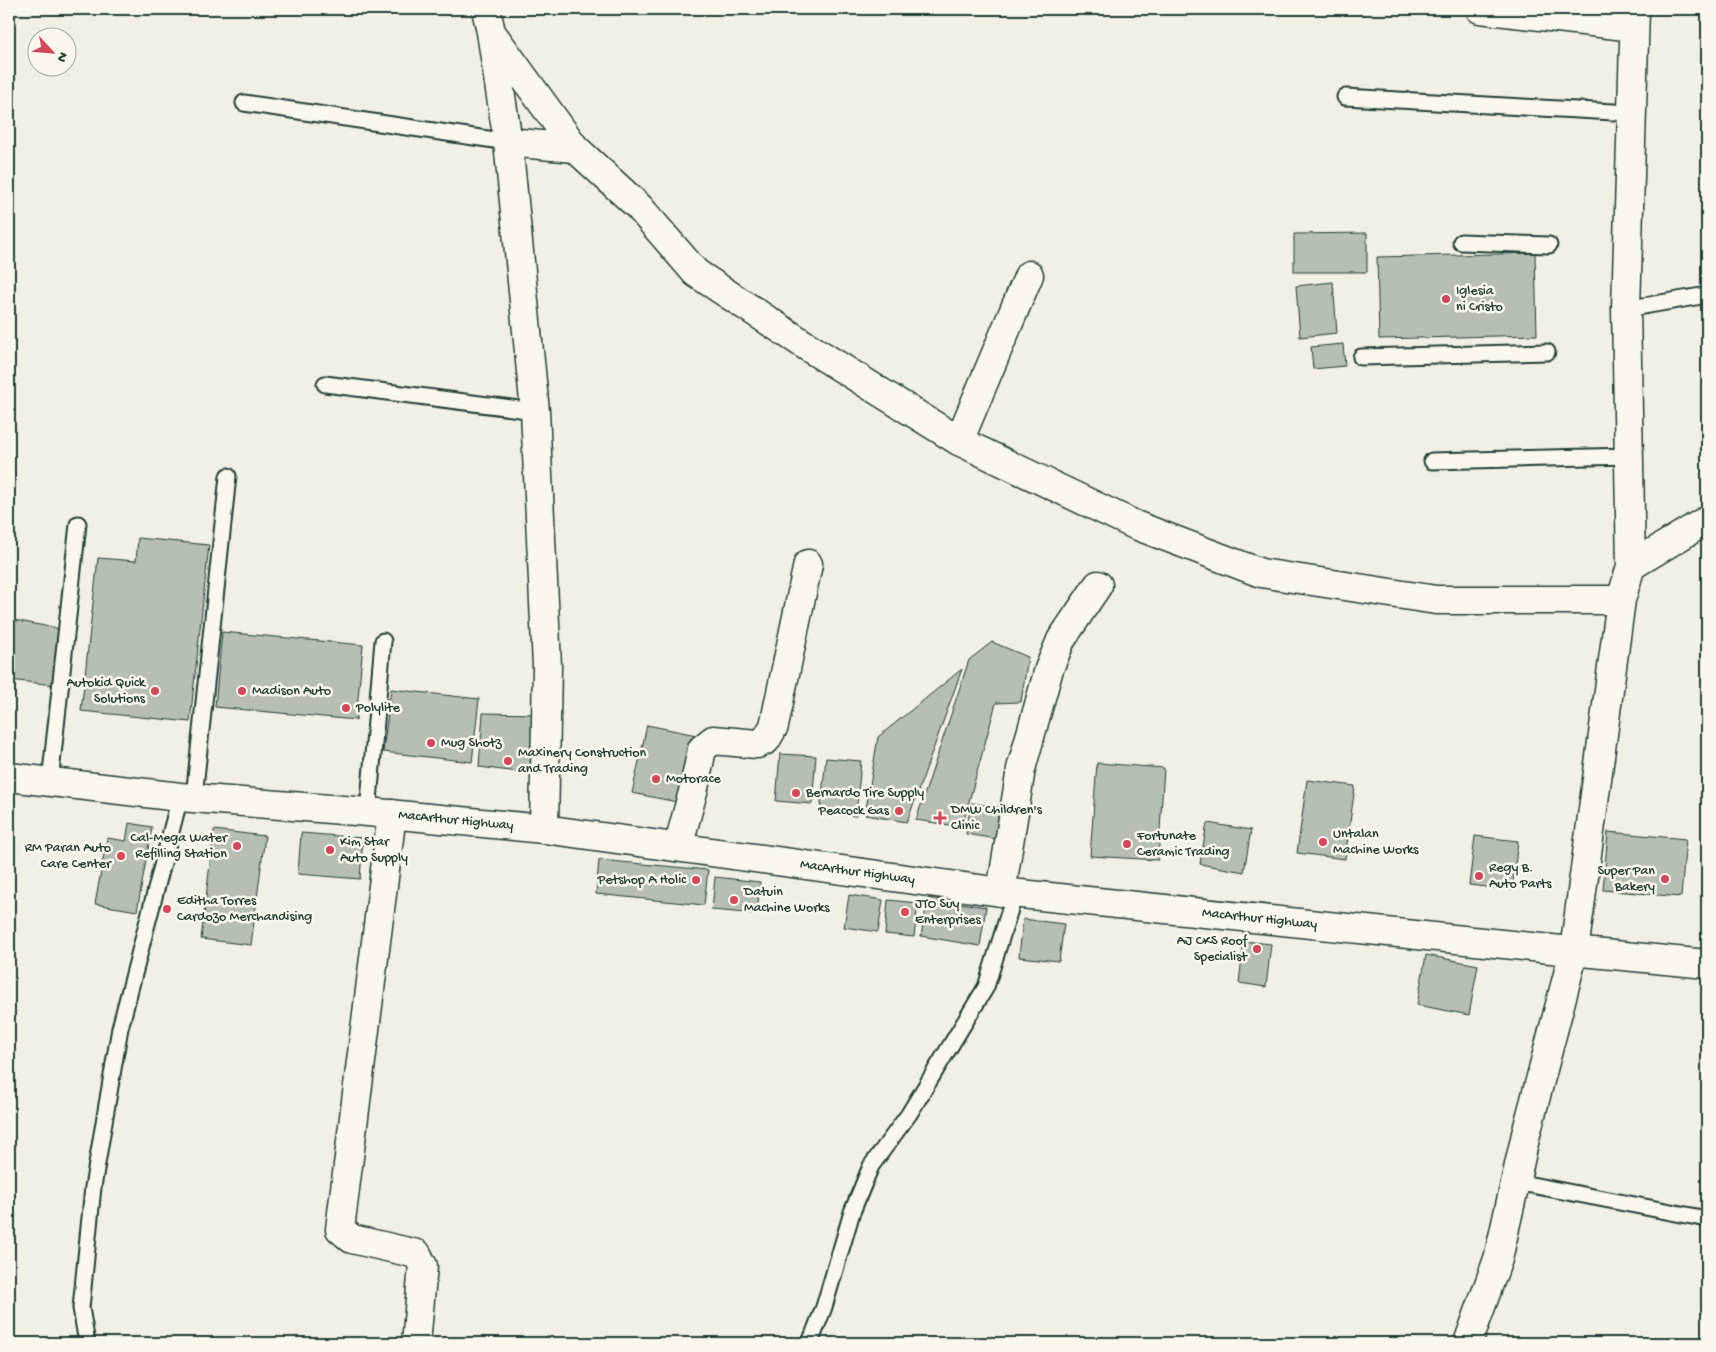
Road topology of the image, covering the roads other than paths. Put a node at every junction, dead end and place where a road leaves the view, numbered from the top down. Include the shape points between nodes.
1 (1480, 9) edge
2 (1635, 18) edge
3 (488, 20) edge
4 (1345, 97) dead end
5 (244, 103) dead end
6 (1632, 113) junction
7 (508, 142) junction
8 (575, 148) junction
9 (1461, 242) dead end
10 (1549, 245) dead end
11 (1029, 274) dead end
12 (1707, 295) edge
13 (1626, 309) junction
14 (1547, 352) dead end
15 (1361, 357) dead end
16 (325, 384) dead end
17 (535, 410) junction
18 (959, 441) junction
19 (1629, 456) junction
20 (1432, 461) dead end
21 (228, 476) dead end
22 (1707, 520) edge
23 (78, 524) dead end
24 (808, 564) dead end
25 (1631, 566) junction
26 (1098, 585) dead end
27 (1621, 600) junction
28 (383, 641) dead end
29 (9, 777) edge
30 (50, 782) junction
31 (187, 797) junction
32 (380, 813) junction
33 (544, 829) junction
34 (678, 847) junction
35 (1008, 892) junction
36 (1574, 951) junction
37 (1707, 964) edge
38 (1516, 1182) junction
39 (1707, 1220) edge
40 (87, 1343) edge
41 (416, 1343) edge
42 (810, 1343) edge
43 (1468, 1343) edge

1 - 2 street
2 - 6 street
3 - 7 street
3 - 8 street
4 - 6 lane
5 - 7 lane
6 - 13 street
7 - 8 street
7 - 17 street
8 - 18 street via 640,207 696,272
9 - 10 lane
11 - 18 street
12 - 13 lane
13 - 19 street
14 - 15 lane
16 - 17 lane
17 - 33 street via 547,666
18 - 27 street via 1135,525 1261,573 1436,600
19 - 20 lane
19 - 25 street
21 - 31 lane
22 - 25 street
23 - 30 lane
24 - 34 street via 774,726 766,740 757,744 713,740 702,749
25 - 27 street
26 - 35 street via 1061,640 1049,669 1021,769
27 - 36 street
28 - 32 lane
29 - 30 street, MacArthur Highway
30 - 31 street, MacArthur Highway
31 - 32 street, MacArthur Highway
31 - 40 lane via 120,1028 92,1187 81,1308
32 - 33 street, MacArthur Highway
32 - 41 street via 340,1229 352,1239 417,1254 423,1266
33 - 34 street, MacArthur Highway
34 - 35 street, MacArthur Highway
35 - 36 street, MacArthur Highway
35 - 42 lane via 986,987 909,1114 872,1166 852,1212
36 - 37 street, MacArthur Highway
36 - 38 street
38 - 39 lane
38 - 43 street via 1498,1259

